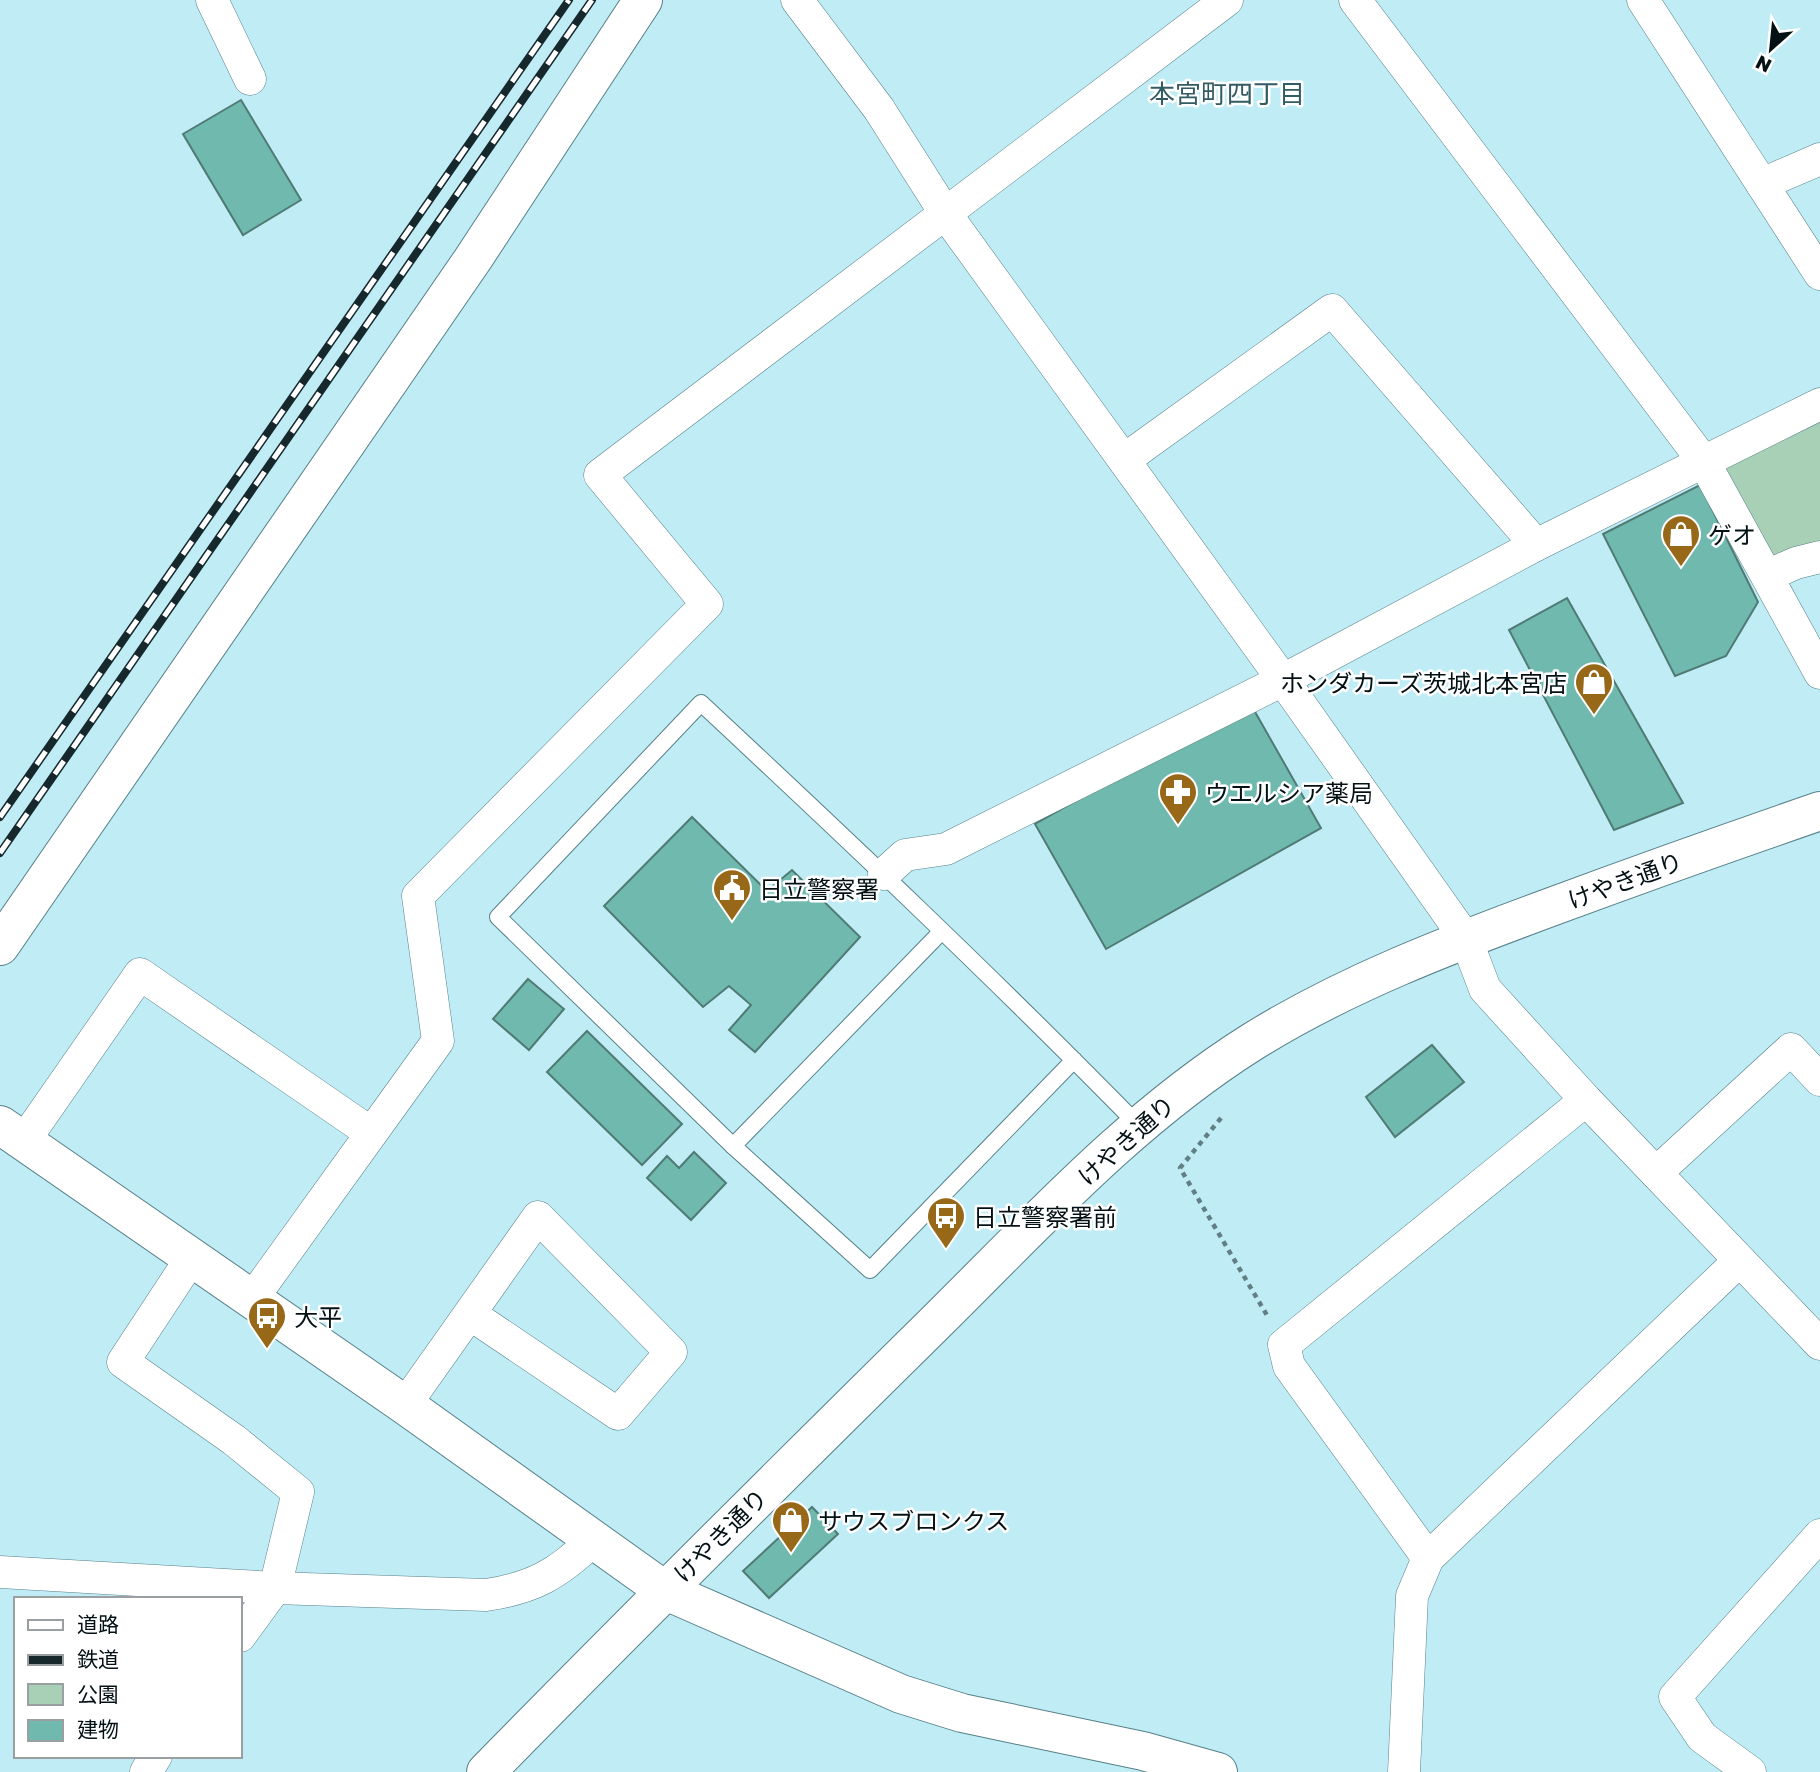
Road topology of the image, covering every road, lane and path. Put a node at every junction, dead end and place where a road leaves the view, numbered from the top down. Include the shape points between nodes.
1 (212, 0) edge
2 (643, 0) edge
3 (797, 0) edge
4 (1227, 0) edge
5 (1355, 0) edge
6 (1643, 0) edge
7 (250, 79) dead end
8 (1820, 159) edge
9 (1762, 184) junction
10 (945, 213) junction
11 (1820, 274) edge
12 (1820, 404) edge
13 (1124, 460) junction
14 (1704, 462) junction
15 (1536, 545) junction
16 (1820, 557) edge
17 (1769, 575) junction
18 (1820, 673) edge
19 (1283, 680) junction
20 (1820, 811) edge
21 (884, 874) junction
22 (941, 932) junction
23 (1466, 939) junction
24 (0, 946) edge
25 (1074, 1060) junction
26 (1820, 1080) edge
27 (1586, 1100) junction
28 (1221, 1118) dead end
29 (1138, 1125) junction
30 (12, 1133) edge
31 (371, 1133) junction
32 (733, 1146) junction
33 (1656, 1173) junction
34 (192, 1257) junction
35 (1739, 1261) junction
36 (252, 1299) junction
37 (470, 1314) junction
38 (1820, 1344) edge
39 (1284, 1345) junction
40 (405, 1405) junction
41 (1820, 1535) edge
42 (592, 1541) junction
43 (1428, 1558) junction
44 (0, 1572) edge
45 (275, 1588) junction
46 (664, 1590) junction
47 (242, 1633) edge
48 (1133, 1762) edge
49 (486, 1772) edge
50 (1218, 1772) edge
51 (1404, 1772) edge
52 (1750, 1772) edge

1 - 7 street
2 - 24 street via 474,259
3 - 10 street via 878,109
4 - 10 street
5 - 14 street
6 - 9 street
8 - 9 street
9 - 11 street
10 - 13 street
10 - 31 street via 600,475 707,604 418,896 438,1041
12 - 14 street
13 - 15 street via 1332,310
13 - 19 street
14 - 15 street
14 - 17 street
15 - 19 street
16 - 17 street
17 - 18 street
19 - 21 street via 946,849 905,855
19 - 23 street
20 - 23 street, けやき通り
21 - 22 lane
21 - 32 lane via 701,702 498,917
22 - 25 lane
22 - 32 lane
23 - 27 street via 1485,989
23 - 29 street, けやき通り via 1317,1004 1251,1043
25 - 29 lane
25 - 32 lane via 870,1270
26 - 33 street via 1791,1049
27 - 33 street
27 - 39 street
28 - 39 path via 1180,1168
29 - 46 street, けやき通り
30 - 31 street via 140,974
30 - 34 street
31 - 36 street
33 - 35 street
34 - 36 street
34 - 45 street via 123,1362 234,1440 298,1492
35 - 38 street
35 - 43 street
36 - 40 street
37 - 37 street via 538,1217 671,1352 618,1414
37 - 40 street
39 - 43 street via 1289,1366
40 - 42 street
41 - 52 street via 1675,1697 1702,1737
42 - 45 street via 551,1575 519,1590 486,1595
42 - 46 street
43 - 51 street via 1412,1596
44 - 45 street
45 - 47 street
46 - 48 street via 901,1694
46 - 49 street, けやき通り
48 - 50 street

